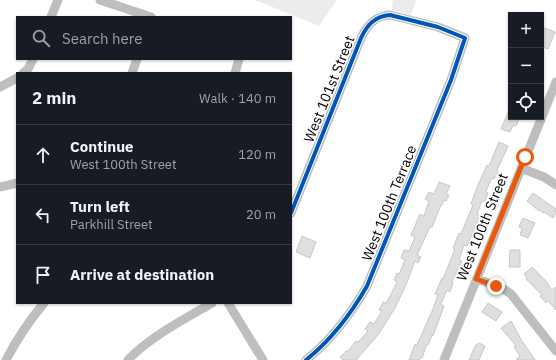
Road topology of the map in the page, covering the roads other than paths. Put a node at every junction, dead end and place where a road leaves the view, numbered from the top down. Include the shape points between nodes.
1 (58, 0) edge
2 (100, 0) edge
3 (51, 16) edge
4 (148, 16) edge
5 (372, 21) joint
6 (32, 60) edge
7 (137, 60) edge
8 (239, 60) edge
9 (25, 72) edge
10 (132, 72) edge
11 (235, 72) edge
12 (16, 79) edge
13 (556, 82) edge
14 (0, 87) edge
15 (521, 168) junction
16 (16, 183) edge
17 (556, 185) edge
18 (0, 186) edge
19 (292, 210) edge
20 (476, 279) junction
21 (43, 304) edge
22 (210, 304) edge
23 (229, 304) edge
24 (556, 351) edge
25 (6, 360) edge
26 (128, 360) edge
27 (263, 360) edge
28 (306, 360) edge
29 (444, 360) edge

1 - 3 street
2 - 4 street
5 - 19 street, West 101st Street via 361,38
5 - 28 street, West 100th Terrace via 390,15 438,27 465,38 448,88 367,286 341,325
6 - 9 street
7 - 10 street
8 - 11 street
12 - 14 street
13 - 15 street, West 100th Street
15 - 17 street
15 - 20 street, West 100th Street
16 - 18 street
20 - 24 street via 511,294
20 - 29 street, West 100th Street
21 - 25 street
22 - 26 street via 153,339
23 - 27 street

